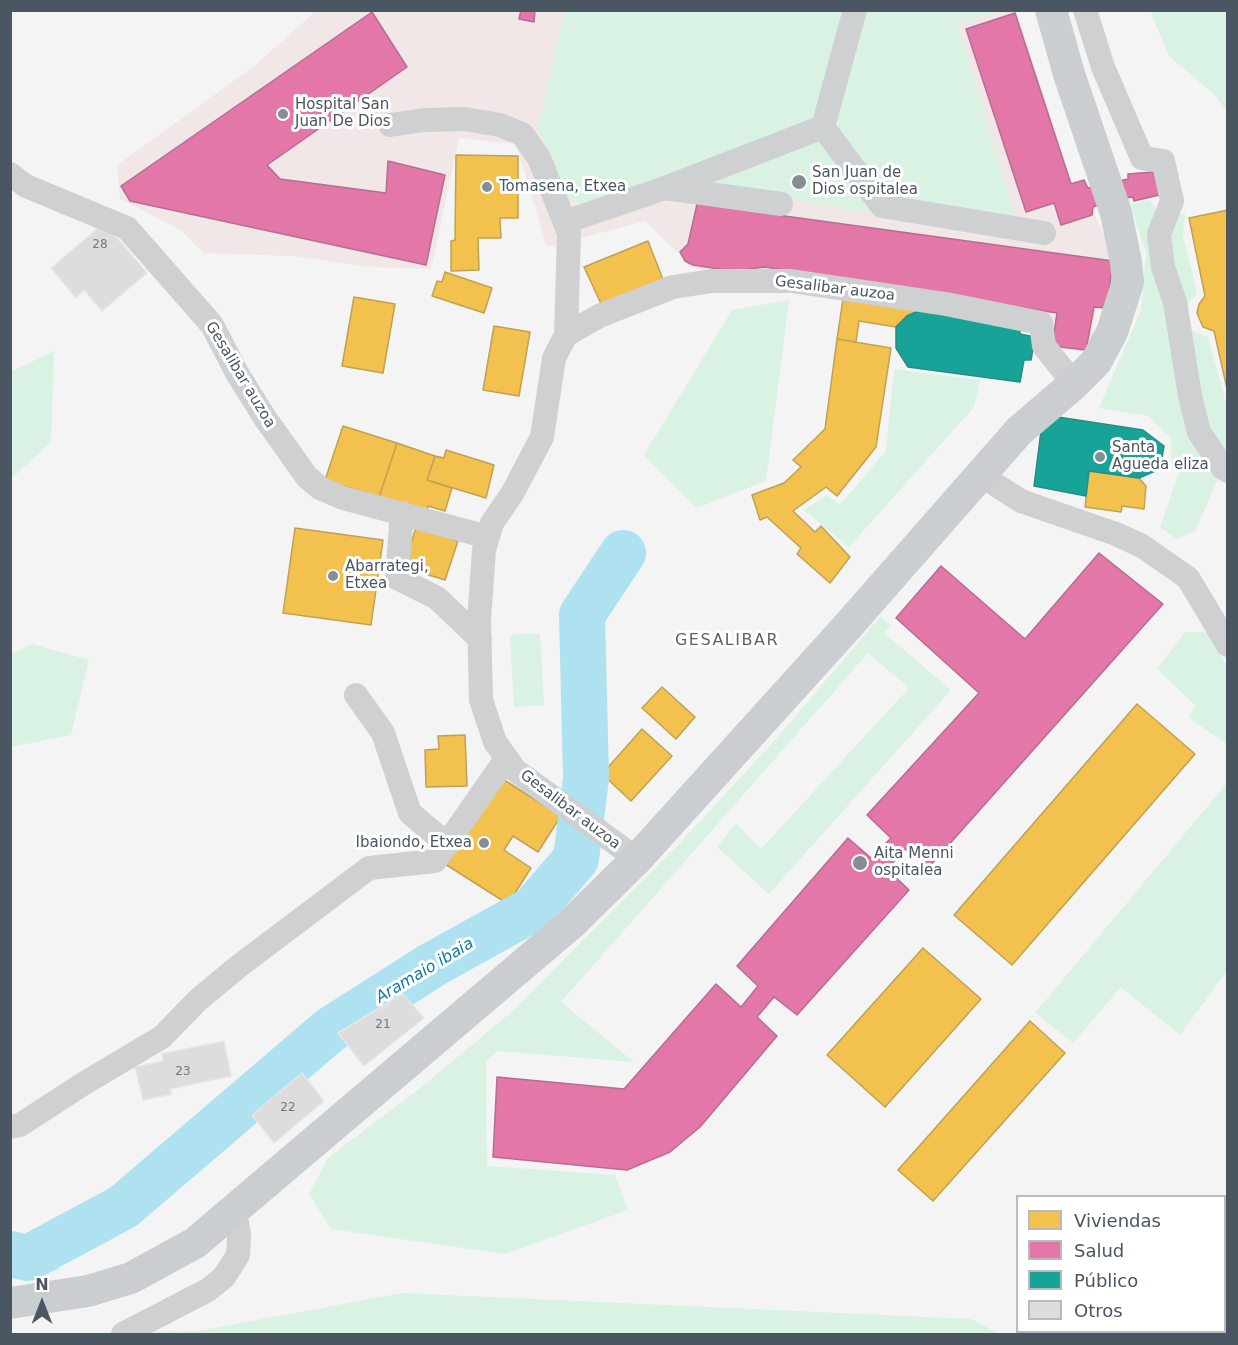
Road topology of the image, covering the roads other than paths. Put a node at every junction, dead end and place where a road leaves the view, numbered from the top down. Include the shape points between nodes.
1 (855, 10) edge
2 (1051, 10) edge
3 (1085, 10) edge
4 (390, 125) dead end
5 (823, 127) junction
6 (10, 174) edge
7 (665, 188) junction
8 (781, 204) dead end
9 (565, 222) junction
10 (1044, 233) dead end
11 (566, 335) junction
12 (1074, 384) junction
13 (1227, 471) edge
14 (979, 474) junction
15 (402, 513) junction
16 (488, 537) junction
17 (480, 639) junction
18 (1227, 645) edge
19 (356, 695) dead end
20 (506, 759) junction
21 (450, 842) junction
22 (637, 859) junction
23 (10, 1127) edge
24 (235, 1211) junction
25 (10, 1303) edge
26 (123, 1335) edge

1 - 5 street
2 - 12 main road via 1068,74 1116,213 1128,282 1112,332 1096,362
3 - 13 street via 1102,67 1142,158 1163,160 1173,201 1159,234 1163,267 1175,302 1199,432
4 - 9 street, Gesalibar auzoa via 465,119 500,125 522,134 539,158
5 - 7 street
5 - 10 street via 882,206
6 - 15 street, Gesalibar auzoa via 26,186 127,228 212,325 248,391 307,477 343,498
7 - 8 street
7 - 9 street
9 - 11 street, Gesalibar auzoa via 569,233
11 - 12 street, Gesalibar auzoa via 599,316 673,287 712,281 791,281 958,306 1041,323 1044,346
11 - 16 street, Gesalibar auzoa via 555,358 542,437 512,495 492,523
12 - 14 main road via 1019,431
14 - 18 street via 1021,501 1142,546 1188,578
14 - 22 main road
15 - 16 street, Gesalibar auzoa
15 - 17 street via 397,578 437,598
16 - 17 street, Gesalibar auzoa via 481,586
17 - 20 street, Gesalibar auzoa via 481,700 495,742
19 - 21 street via 383,733 410,813
20 - 21 street, Gesalibar auzoa
20 - 22 street, Gesalibar auzoa via 515,770
21 - 23 street, Gesalibar auzoa via 435,861 369,868 239,966 162,1037 21,1125
22 - 24 main road via 572,923
24 - 25 main road via 195,1243 131,1278 88,1291
24 - 26 street via 238,1255 224,1277 208,1290

